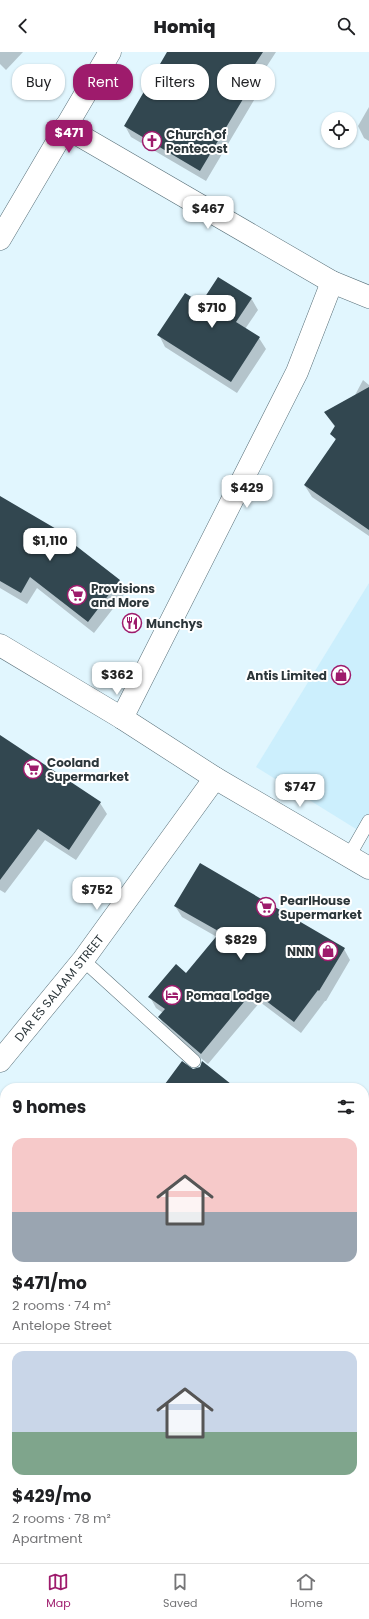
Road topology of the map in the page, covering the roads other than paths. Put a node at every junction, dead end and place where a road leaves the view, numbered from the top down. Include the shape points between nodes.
1 (110, 52) edge
2 (65, 127) junction
3 (0, 239) edge
4 (332, 282) junction
5 (369, 297) edge
6 (0, 644) edge
7 (122, 718) junction
8 (215, 778) junction
9 (369, 821) edge
10 (349, 856) junction
11 (369, 868) edge
12 (83, 960) junction
13 (0, 1061) edge
14 (194, 1061) dead end

1 - 2 street
2 - 3 street
2 - 4 street
4 - 5 street
4 - 7 street via 297,372
6 - 7 street
7 - 8 street
8 - 10 street
8 - 12 street, DAR ES SALAAM STREET
9 - 10 lane
10 - 11 street
12 - 13 street, DAR ES SALAAM STREET
12 - 14 lane

